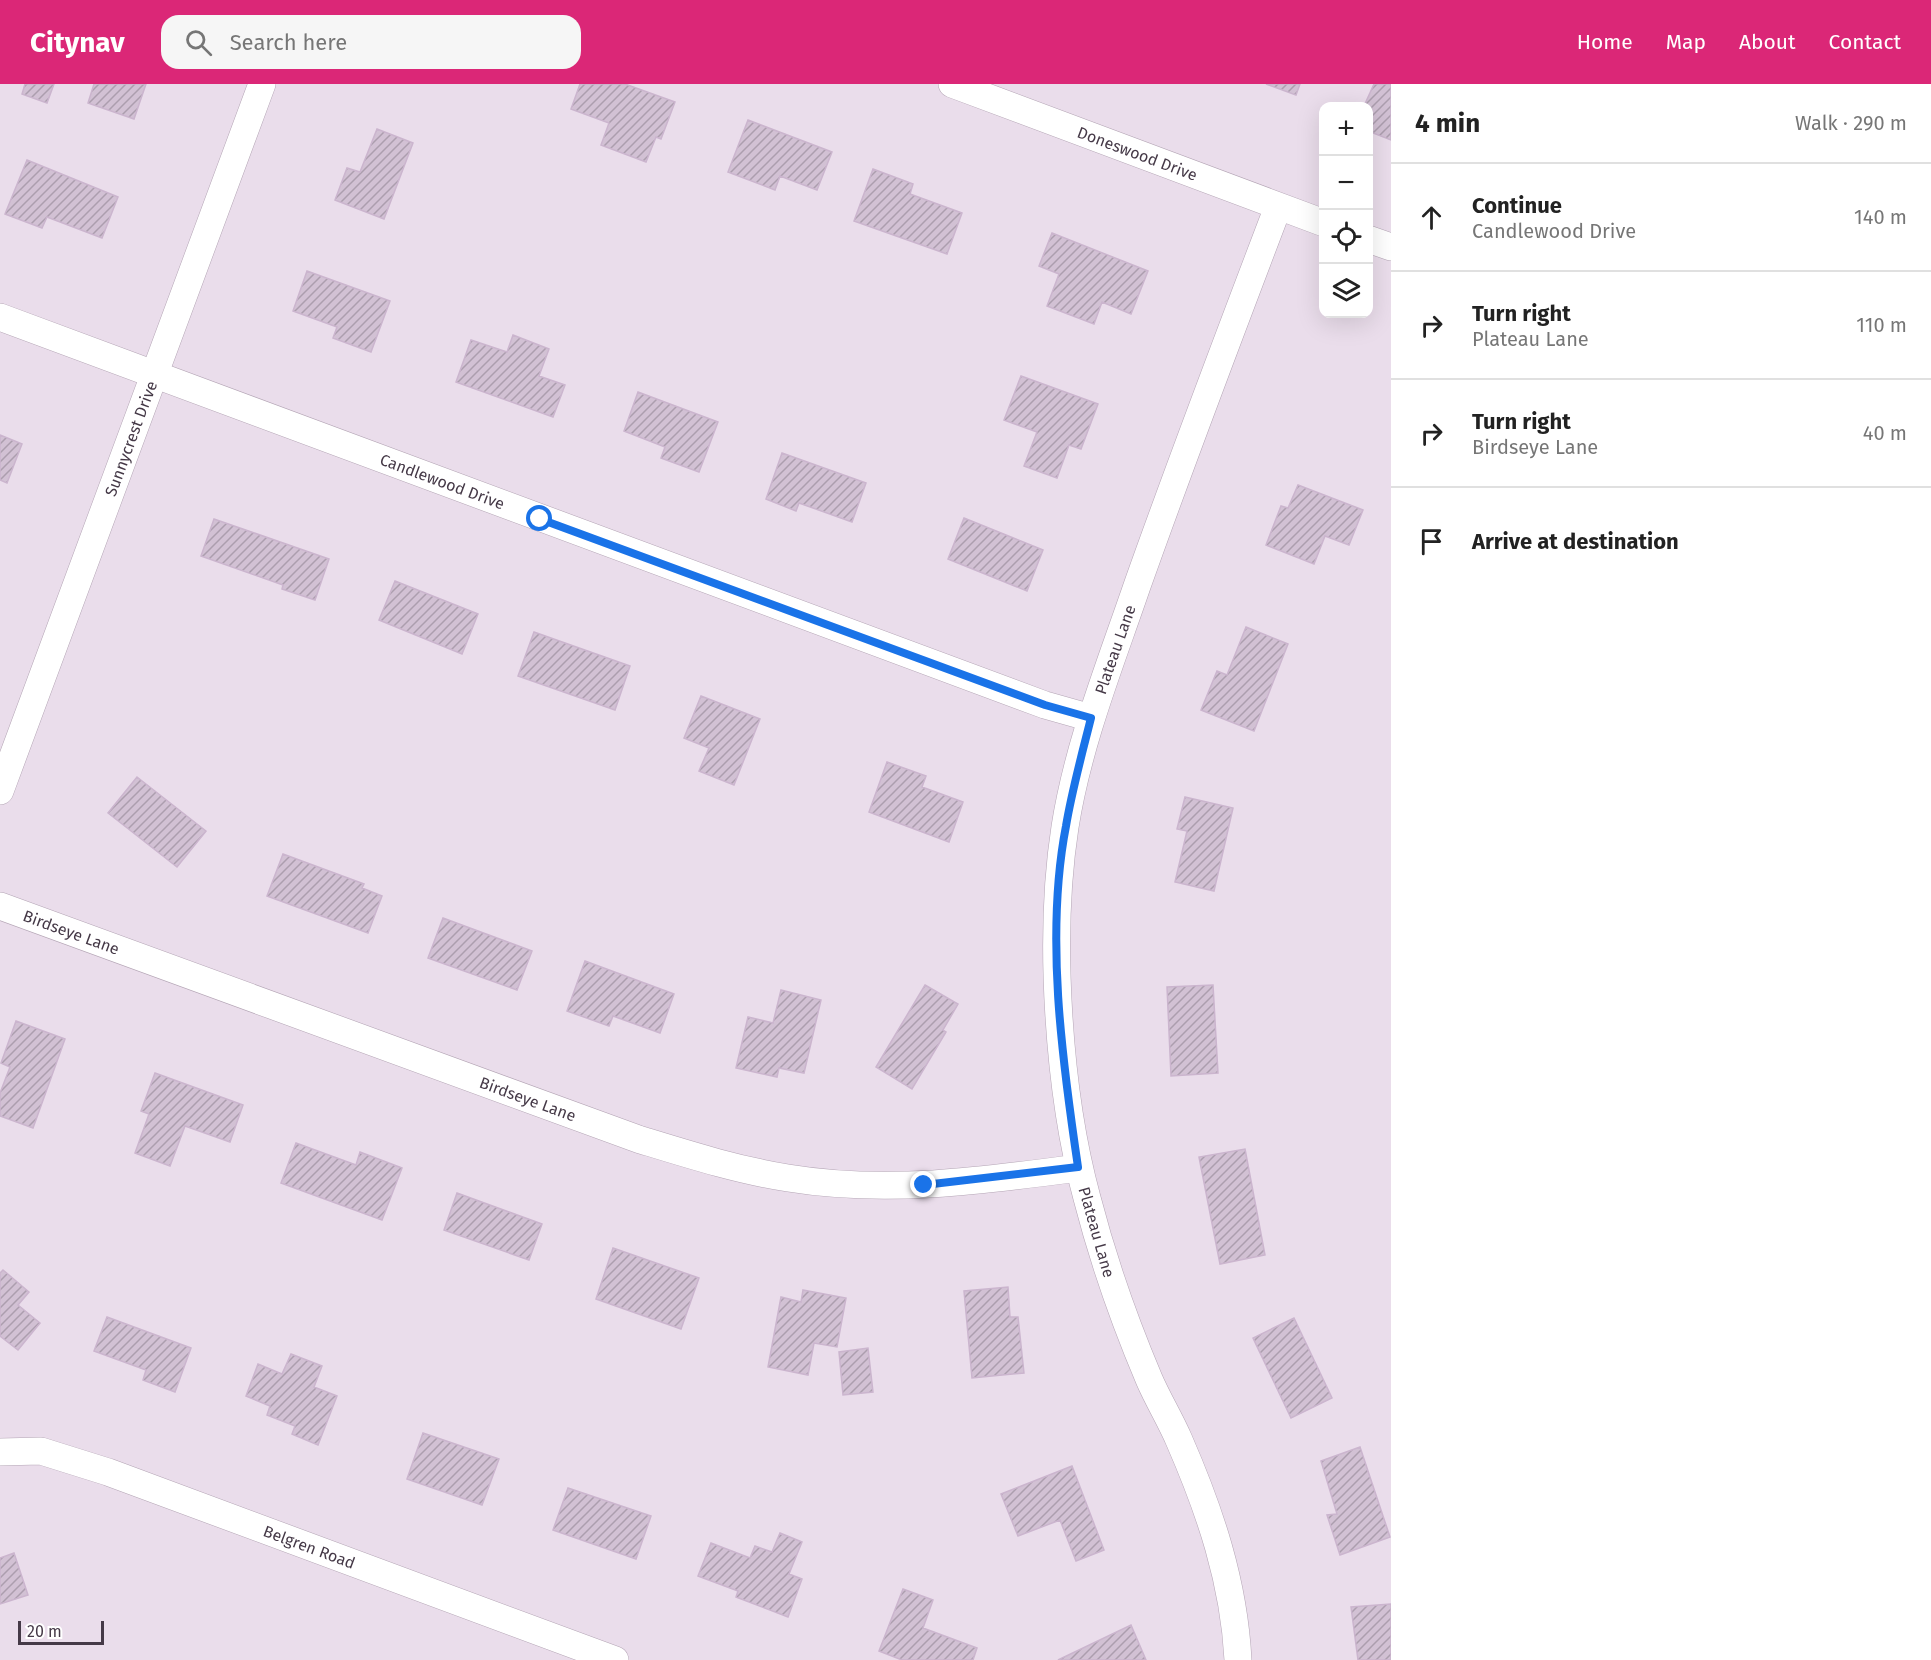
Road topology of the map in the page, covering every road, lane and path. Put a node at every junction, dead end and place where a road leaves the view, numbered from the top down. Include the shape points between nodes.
1 (262, 84) edge
2 (952, 84) edge
3 (1278, 207) junction
4 (1319, 222) edge
5 (1373, 241) edge
6 (1391, 247) edge
7 (0, 317) edge
8 (154, 374) junction
9 (1091, 718) junction
10 (0, 791) edge
11 (0, 906) edge
12 (1078, 1167) junction
13 (0, 1452) edge
14 (615, 1660) edge
15 (1238, 1660) edge

1 - 8 street, Sunnycrest Drive
2 - 3 street, Doneswood Drive
3 - 4 street, Doneswood Drive
3 - 9 street, Plateau Lane
5 - 6 street
7 - 8 street, Candlewood Drive
8 - 9 street, Candlewood Drive via 1045,705
8 - 10 street, Sunnycrest Drive
9 - 12 street, Plateau Lane via 1065,827 1057,922 1060,1017
11 - 12 street, Birdseye Lane via 638,1139 720,1164 789,1179 866,1185 936,1185
12 - 15 street, Plateau Lane via 1103,1260 1127,1326 1182,1448 1222,1552
13 - 14 street, Belgren Road via 41,1451 108,1472

